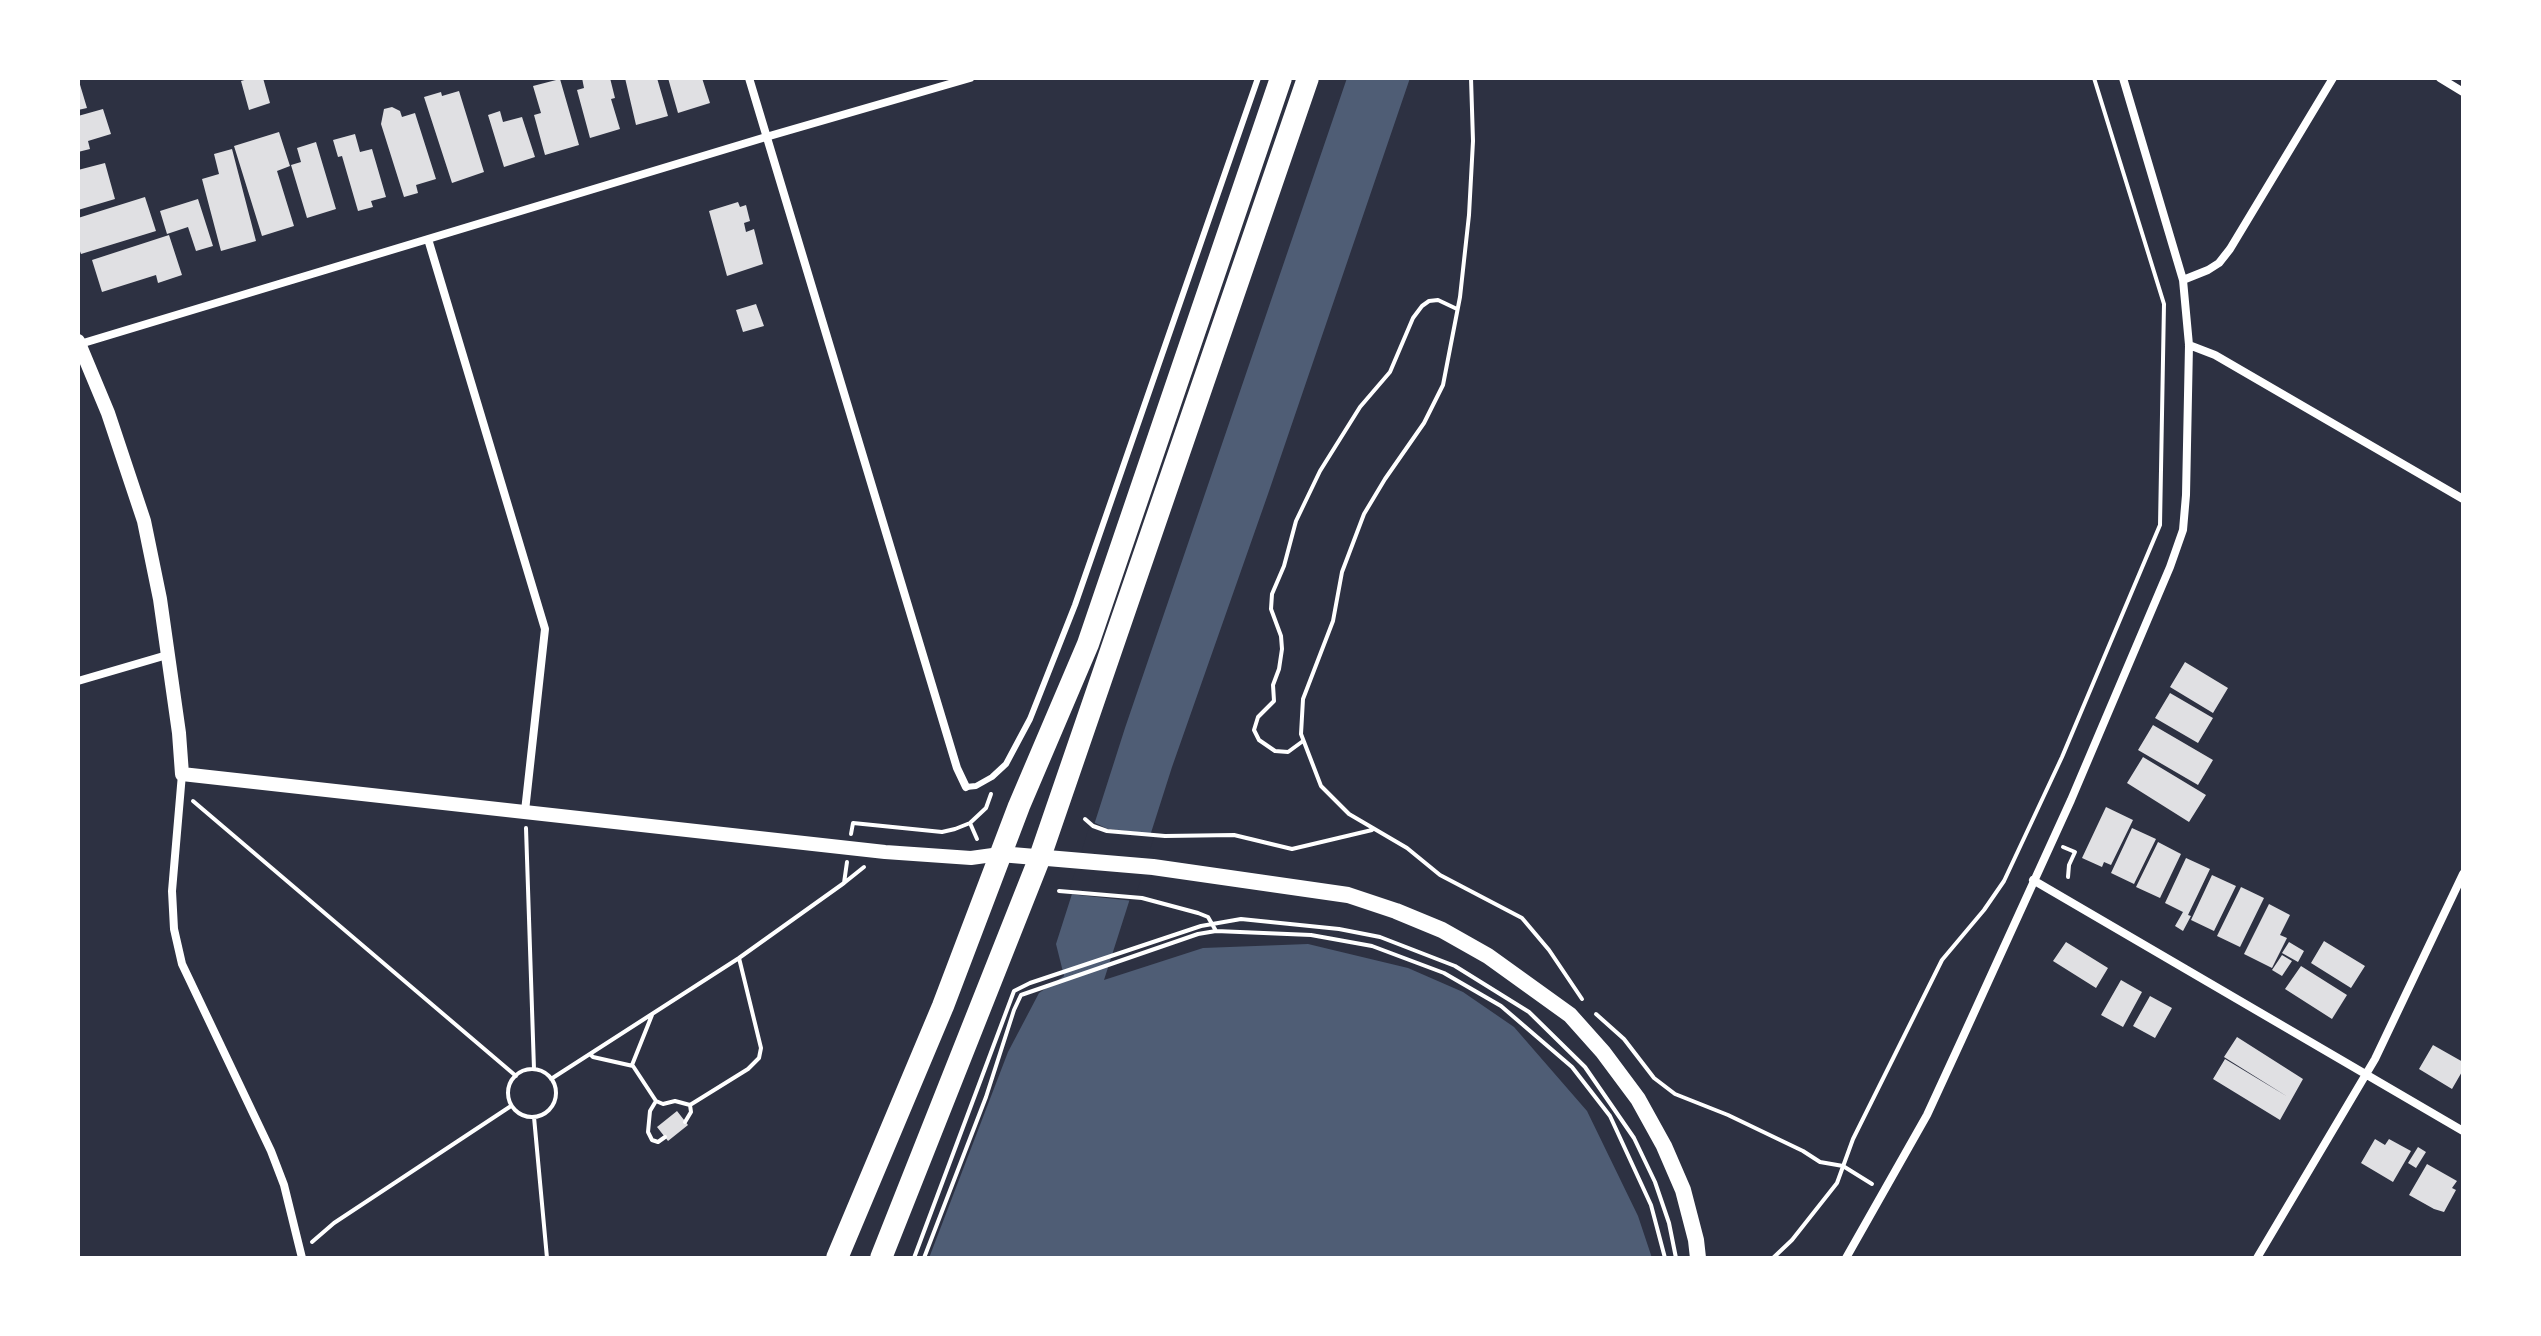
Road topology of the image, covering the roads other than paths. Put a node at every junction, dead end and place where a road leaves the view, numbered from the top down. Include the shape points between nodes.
1 (749, 78) edge
2 (970, 78) edge
3 (1258, 78) edge
4 (1281, 78) edge
5 (1308, 78) edge
6 (2123, 78) edge
7 (2333, 78) edge
8 (2440, 78) edge
9 (2463, 92) edge
10 (766, 137) junction
11 (428, 239) junction
12 (2183, 280) junction
13 (79, 343) edge
14 (2189, 345) junction
15 (2463, 499) edge
16 (167, 655) junction
17 (78, 681) edge
18 (182, 774) junction
19 (966, 787) joint
20 (525, 811) junction
21 (1000, 854) junction
22 (1040, 857) junction
23 (2463, 874) edge
24 (2033, 880) junction
25 (2366, 1073) junction
26 (2463, 1131) edge
27 (302, 1254) edge
28 (292, 1258) edge
29 (837, 1258) edge
30 (881, 1258) edge
31 (1698, 1258) edge
32 (1846, 1258) edge
33 (2257, 1258) edge

1 - 10 street
2 - 10 street
3 - 19 lane via 1075,605 1030,719 1006,764 992,777
4 - 21 highway via 1088,644
5 - 22 highway
6 - 12 street
7 - 12 street via 2230,249 2219,263
8 - 9 street
10 - 11 street
10 - 19 street
11 - 13 street
11 - 20 street via 545,629
12 - 14 street
13 - 16 street via 144,521
14 - 15 street via 2215,355
14 - 24 street via 2183,530
16 - 17 street
16 - 18 street
18 - 20 street
18 - 27 street via 172,891 182,964 271,1151
20 - 21 street via 849,848 971,858
21 - 22 main road
21 - 29 highway via 943,1006
22 - 30 highway
22 - 31 main road via 1348,895 1442,930 1488,956 1570,1015 1638,1099 1683,1190
23 - 25 street
24 - 25 street
24 - 32 street via 1927,1115
25 - 26 street
25 - 33 street
27 - 28 street

